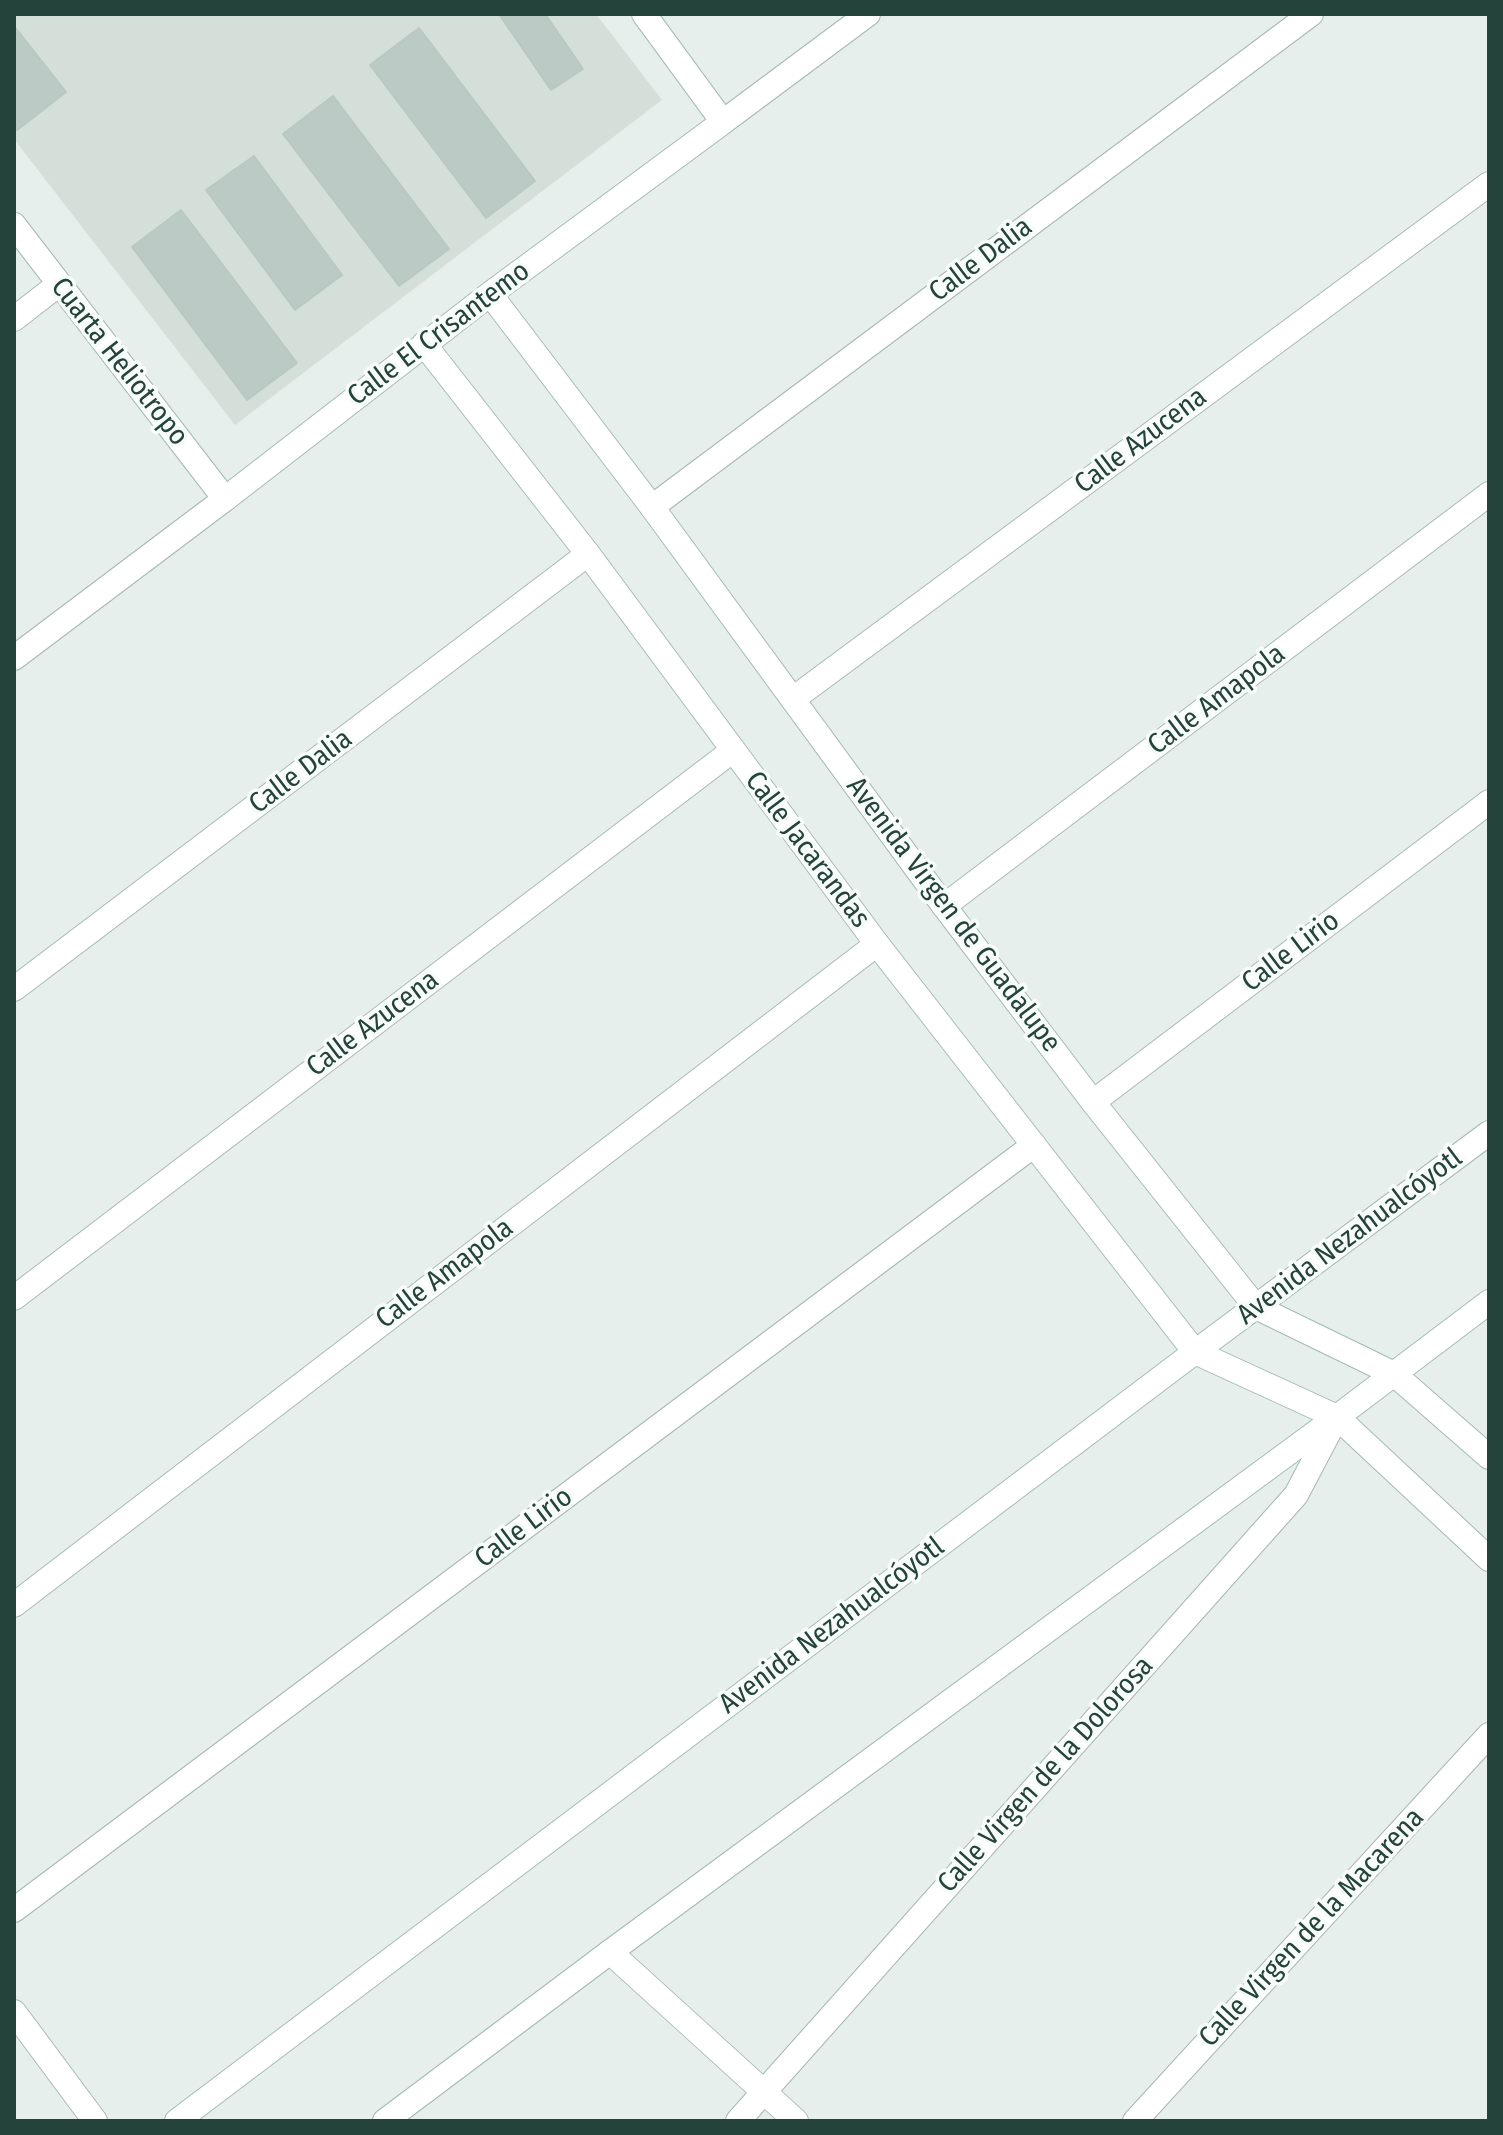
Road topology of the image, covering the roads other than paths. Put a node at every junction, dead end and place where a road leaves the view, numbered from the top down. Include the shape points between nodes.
1 (644, 14) edge
2 (868, 14) edge
3 (1311, 14) edge
4 (723, 122) junction
5 (1489, 184) edge
6 (14, 225) edge
7 (59, 284) junction
8 (490, 294) junction
9 (14, 319) edge
10 (424, 344) junction
11 (1489, 494) edge
12 (225, 499) junction
13 (652, 507) junction
14 (588, 554) junction
15 (14, 658) edge
16 (793, 699) junction
17 (732, 751) junction
18 (1489, 802) edge
19 (944, 906) junction
20 (877, 944) junction
21 (14, 989) edge
22 (1093, 1102) junction
23 (1489, 1133) edge
24 (1034, 1145) junction
25 (14, 1298) edge
26 (1489, 1302) edge
27 (1256, 1307) junction
28 (1195, 1352) junction
29 (1394, 1374) junction
30 (1337, 1417) junction
31 (1489, 1457) edge
32 (1489, 1559) edge
33 (14, 1605) edge
34 (1489, 1735) edge
35 (14, 1910) edge
36 (610, 1952) junction
37 (14, 2012) edge
38 (764, 2092) junction
39 (95, 2121) edge
40 (177, 2121) edge
41 (385, 2121) edge
42 (738, 2121) edge
43 (796, 2121) edge
44 (1135, 2121) edge

1 - 4 street
2 - 4 street, Calle El Crisantemo
3 - 13 street, Calle Dalia
4 - 8 street, Calle El Crisantemo
5 - 16 street, Calle Azucena
6 - 7 street, Cuarta Heliotropo
7 - 9 street
7 - 12 street, Cuarta Heliotropo
8 - 10 street, Calle El Crisantemo
8 - 13 street, Avenida Virgen de Guadalupe
10 - 12 street, Calle El Crisantemo
10 - 14 street, Calle Jacarandas
11 - 19 street, Calle Amapola
12 - 15 street, Calle El Crisantemo
13 - 16 street, Avenida Virgen de Guadalupe
14 - 17 street, Calle Jacarandas
14 - 21 street, Calle Dalia
16 - 19 street, Avenida Virgen de Guadalupe
17 - 20 street, Calle Jacarandas
17 - 25 street, Calle Azucena
18 - 22 street, Calle Lirio
19 - 22 street, Avenida Virgen de Guadalupe
20 - 24 street, Calle Jacarandas
20 - 33 street, Calle Amapola
22 - 27 street, Avenida Virgen de Guadalupe
23 - 27 street, Avenida Nezahualcóyotl
24 - 28 street, Calle Jacarandas
24 - 35 street, Calle Lirio
26 - 29 street
27 - 28 street, Avenida Nezahualcóyotl
27 - 29 street, Avenida Virgen de Guadalupe
28 - 30 street
28 - 40 street, Avenida Nezahualcóyotl
29 - 30 street
29 - 31 street, Avenida Virgen de Guadalupe
30 - 32 street
30 - 36 street
30 - 38 street, Calle Virgen de la Dolorosa via 1296,1495
34 - 44 street, Calle Virgen de la Macarena
36 - 38 street
36 - 41 street
37 - 39 street
38 - 42 street, Calle Virgen de la Dolorosa
38 - 43 street

